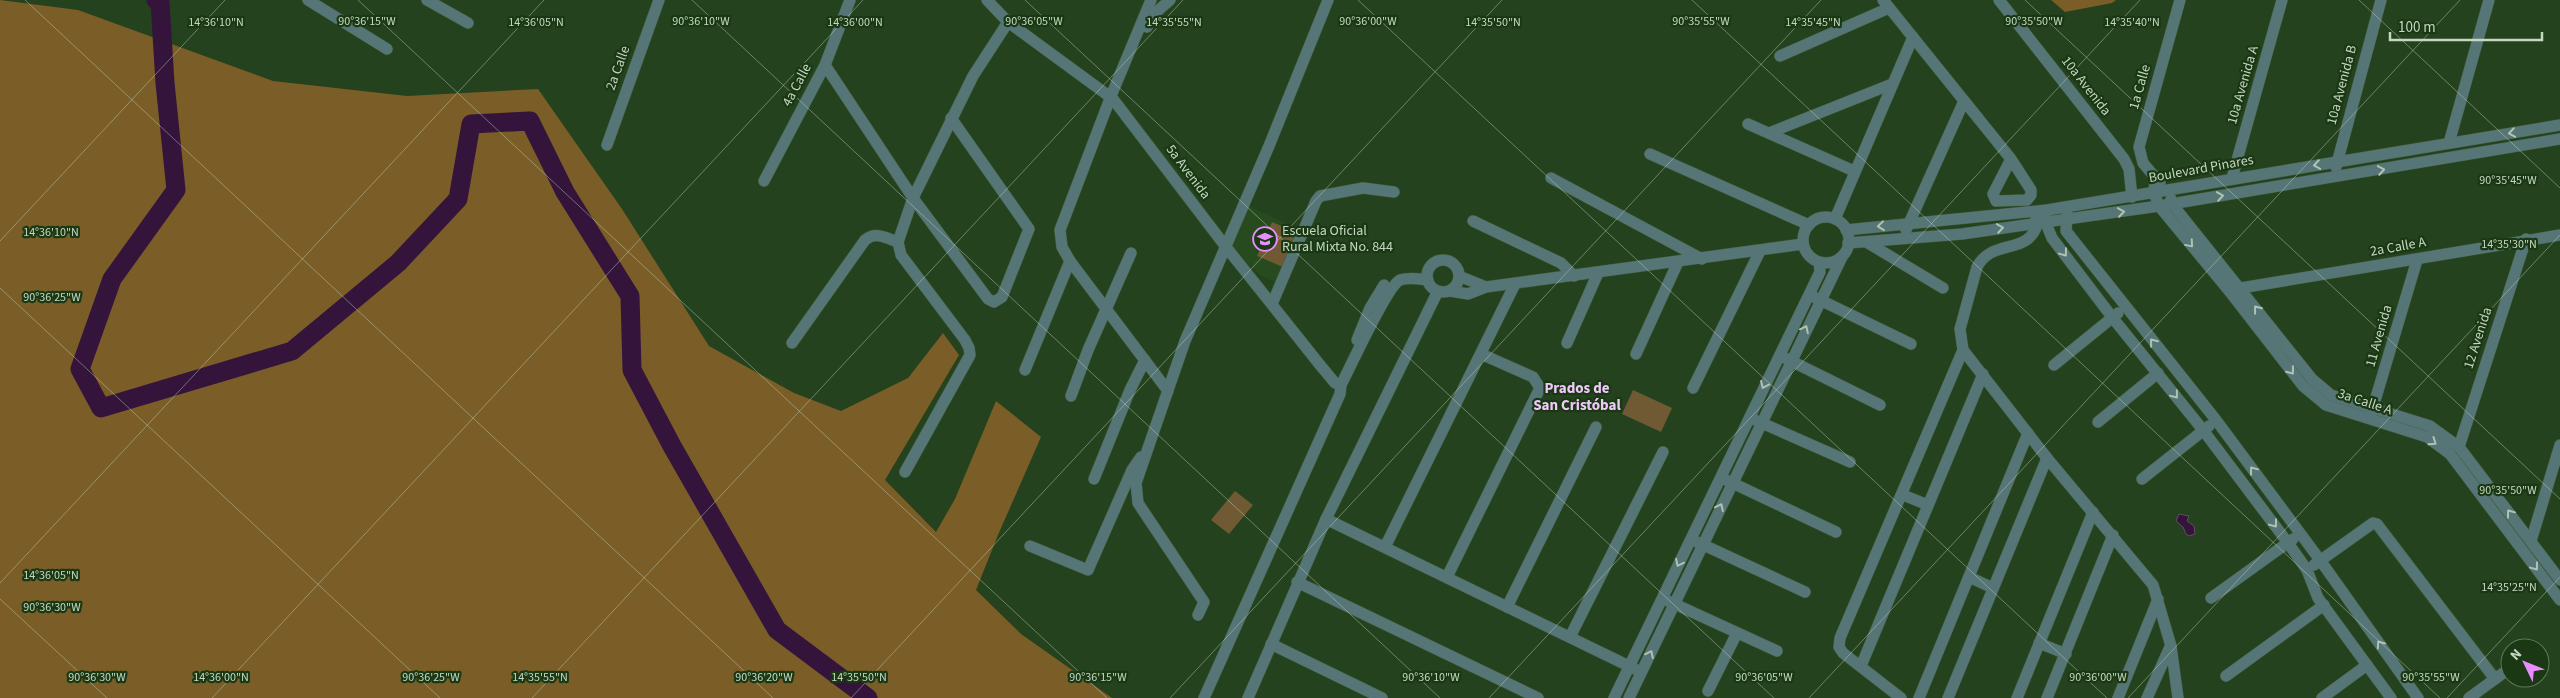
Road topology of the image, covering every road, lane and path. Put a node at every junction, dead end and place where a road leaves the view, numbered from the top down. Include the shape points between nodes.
1 (308, 0) edge
2 (427, 0) edge
3 (659, 0) edge
4 (850, 0) edge
5 (987, 0) edge
6 (1151, 0) edge
7 (1170, 0) edge
8 (1328, 0) edge
9 (1999, 0) edge
10 (2180, 0) edge
11 (2282, 0) edge
12 (2381, 0) edge
13 (2489, 0) edge
14 (1886, 4) edge
15 (1008, 22) junction
16 (468, 23) dead end
17 (1913, 38) junction
18 (387, 49) dead end
19 (1780, 56) dead end
20 (825, 65) junction
21 (1892, 84) junction
22 (1112, 98) junction
23 (1964, 101) junction
24 (951, 118) junction
25 (1748, 124) dead end
26 (2560, 124) edge
27 (1769, 133) junction
28 (2560, 139) edge
29 (2449, 143) junction
30 (607, 145) dead end
31 (1650, 154) dead end
32 (2011, 159) dead end
33 (2337, 161) junction
34 (1854, 171) junction
35 (1551, 178) dead end
36 (2232, 178) junction
37 (2334, 178) junction
38 (2155, 179) junction
39 (764, 181) dead end
40 (2169, 191) junction
41 (1394, 192) dead end
42 (2154, 193) junction
43 (2132, 197) junction
44 (913, 198) junction
45 (2172, 204) junction
46 (2159, 206) junction
47 (2068, 207) junction
48 (2041, 216) junction
49 (1835, 220) junction
50 (2067, 220) junction
51 (1473, 221) dead end
52 (1907, 224) junction
53 (1809, 225) junction
54 (1846, 230) junction
55 (2560, 235) edge
56 (1905, 239) junction
57 (2526, 239) junction
58 (898, 242) junction
59 (1848, 243) junction
60 (1868, 243) junction
61 (1803, 244) junction
62 (1226, 246) junction
63 (1760, 251) junction
64 (1131, 253) dead end
65 (1842, 257) junction
66 (1702, 259) junction
67 (2417, 260) junction
68 (1070, 262) junction
69 (1678, 262) junction
70 (1819, 262) junction
71 (1598, 273) junction
72 (1459, 276) junction
73 (1574, 276) junction
74 (1427, 277) junction
75 (1515, 284) junction
76 (1486, 288) junction
77 (1943, 288) dead end
78 (2241, 288) junction
79 (1438, 291) junction
80 (1450, 291) junction
81 (1808, 294) junction
82 (1820, 299) junction
83 (1272, 304) junction
84 (2125, 307) junction
85 (1107, 308) junction
86 (2112, 317) junction
87 (792, 343) dead end
88 (1567, 343) dead end
89 (1911, 344) dead end
90 (1963, 350) junction
91 (1481, 354) junction
92 (1636, 354) dead end
93 (1779, 355) junction
94 (1145, 360) junction
95 (1790, 360) junction
96 (2054, 365) dead end
97 (1024, 370) dead end
98 (2158, 373) junction
99 (1982, 374) junction
100 (1341, 385) junction
101 (1693, 388) dead end
102 (1168, 392) junction
103 (1071, 396) dead end
104 (1880, 405) dead end
105 (2373, 407) junction
106 (1749, 417) junction
107 (2216, 420) junction
108 (2369, 420) junction
109 (1760, 422) junction
110 (2098, 422) dead end
111 (1596, 427) dead end
112 (2203, 430) junction
113 (2028, 433) junction
114 (1151, 443) junction
115 (2560, 445) edge
116 (2459, 447) junction
117 (1663, 452) dead end
118 (2047, 458) junction
119 (1850, 462) dead end
120 (905, 472) dead end
121 (1720, 478) junction
122 (1094, 479) dead end
123 (2142, 479) dead end
124 (1732, 483) junction
125 (1903, 495) junction
126 (1928, 505) junction
127 (2093, 512) junction
128 (1326, 519) junction
129 (1836, 532) dead end
130 (2301, 533) junction
131 (2113, 536) junction
132 (1691, 539) junction
133 (2531, 541) junction
134 (2288, 543) junction
135 (1702, 544) junction
136 (1030, 546) dead end
137 (1385, 548) junction
138 (2320, 560) junction
139 (2307, 570) junction
140 (1969, 577) junction
141 (1447, 578) junction
142 (2560, 580) edge
143 (1297, 582) junction
144 (1993, 588) junction
145 (1805, 592) dead end
146 (1662, 598) junction
147 (2210, 598) dead end
148 (2158, 599) junction
149 (2560, 600) edge
150 (1674, 604) junction
151 (2324, 605) junction
152 (1507, 607) junction
153 (1198, 615) dead end
154 (1737, 633) junction
155 (1570, 637) junction
156 (2039, 643) junction
157 (1271, 644) junction
158 (2171, 646) junction
159 (1777, 651) dead end
160 (2066, 654) junction
161 (2367, 665) junction
162 (1630, 666) junction
163 (1861, 666) junction
164 (1641, 672) junction
165 (2226, 676) dead end
166 (2500, 676) edge
167 (2494, 680) junction
168 (1708, 691) dead end
169 (1204, 698) edge
170 (1248, 698) edge
171 (1382, 698) edge
172 (1538, 698) edge
173 (1614, 698) edge
174 (1629, 698) edge
175 (1901, 698) edge
176 (1920, 698) edge
177 (1948, 698) edge
178 (2017, 698) edge
179 (2047, 698) edge
180 (2118, 698) edge
181 (2147, 698) edge
182 (2178, 698) edge
183 (2322, 698) edge
184 (2391, 698) edge
185 (2418, 698) edge
186 (2469, 698) edge

1 - 18 street
2 - 16 street
3 - 30 street, 2a Calle
4 - 20 street, 4a Calle
5 - 15 street, 5a Avenida
6 - 22 street
7 - 22 street via 1153,15
8 - 62 street
9 - 43 street, 10a Avenida via 2124,159 2130,168
10 - 38 street, 1a Calle via 2140,147 2143,163
11 - 36 street, 10a Avenida A
12 - 33 street, 10a Avenida B
13 - 29 street
14 - 17 street
14 - 19 street
15 - 22 street, 5a Avenida
15 - 24 street via 972,76
17 - 21 street
17 - 23 street
20 - 39 street, 4a Calle
20 - 44 street
21 - 27 street
21 - 34 street
22 - 62 street, 5a Avenida
22 - 68 street via 1060,230 1062,248
23 - 32 street
23 - 52 street
24 - 44 street
24 - 44 street via 1029,229 1002,297 994,302 988,299
25 - 27 street
26 -> 29 street, Boulevard Pinares
27 - 34 street
37 -> 28 street, Boulevard Pinares
29 - 33 street, Boulevard Pinares
31 - 53 street
33 -> 36 street, Boulevard Pinares
33 - 37 street, 10a Avenida B
34 - 49 street
35 - 66 street
36 - 40 street, Boulevard Pinares
45 -> 37 street, Boulevard Pinares
38 - 40 street, 1a Calle
38 - 42 street
40 - 42 street, Boulevard Pinares
40 - 45 street, 3a Calle A
41 - 83 street via 1363,188 1320,196
42 - 43 street, Boulevard Pinares
42 - 46 street, 3a Calle A
43 - 47 street, Boulevard Pinares
44 - 58 street
45 - 46 street, Boulevard Pinares
45 - 78 street, 3a Calle A
50 -> 46 street, Boulevard Pinares
46 -> 108 street, 3a Calle A via 2303,386 2326,405
47 - 48 street, Boulevard Pinares
47 - 50 street
48 - 50 street, Boulevard Pinares
48 - 52 street, Boulevard Pinares
56 -> 48 street, Boulevard Pinares via 1962,234
48 -> 86 street via 2052,238
48 - 90 street via 2031,239 1993,250 1982,258 1960,329
49 - 53 street via 1821,218
49 - 54 street
50 - 84 street via 2066,231
51 - 73 street via 1561,263
52 -> 54 street, Boulevard Pinares
52 - 56 street
53 - 61 street
54 - 59 street
55 - 57 street, 2a Calle A
56 - 60 street, Boulevard Pinares
57 - 67 street, 2a Calle A
57 - 116 street, 12 Avenida
58 - 87 street via 878,235 871,235 865,240
58 - 120 street via 901,255 965,340 970,355
59 - 60 street, Boulevard Pinares
59 - 65 street
60 - 77 street
61 - 63 street
61 - 70 street via 1808,256
62 - 83 street, 5a Avenida
62 - 102 street via 1185,340
63 - 66 street
63 - 101 street
64 - 85 street
65 - 70 street via 1831,262
65 - 82 street
66 - 69 street
67 - 78 street, 2a Calle A
67 - 105 street, 11 Avenida
68 - 85 street
68 - 97 street
69 - 71 street
69 - 92 street
70 - 81 street via 1820,272
71 - 73 street
71 - 88 street
72 - 74 street via 1456,266 1442,260 1432,265
72 - 76 street
72 - 80 street
73 - 75 street
74 - 79 street via 1431,287
74 - 100 street via 1408,272 1397,274 1368,321
75 - 76 street
75 - 91 street
76 - 80 street via 1468,294
105 -> 78 street, 3a Calle A via 2331,395 2312,379
79 - 80 street
79 - 128 street
81 - 82 street
81 - 93 street
82 - 89 street
95 -> 82 street
83 - 100 street, 5a Avenida via 1330,377
84 - 86 street
107 -> 84 street
85 - 94 street
85 - 103 street
86 - 96 street
86 - 98 street
90 - 99 street
90 - 125 street
91 - 137 street
91 - 141 street via 1533,377 1540,388
93 - 95 street
93 -> 106 street
94 - 102 street
94 - 122 street
95 - 104 street
95 - 109 street
98 - 110 street
98 -> 112 street
99 - 113 street
99 - 126 street
100 - 169 street via 1340,394
102 - 114 street
105 - 108 street, 11 Avenida
105 - 116 street, 3a Calle A via 2430,426
106 - 109 street
106 - 121 street
107 - 112 street
130 -> 107 street
108 -> 149 street, 3a Calle A via 2427,437 2450,454
109 - 119 street
109 - 124 street
111 - 152 street
112 - 123 street
112 -> 134 street
113 - 118 street
113 - 140 street
114 - 136 street via 1132,470 1088,570
114 - 153 street via 1136,483 1138,503 1204,602
115 - 133 street
133 -> 116 street, 3a Calle A
117 - 155 street
118 - 127 street
118 - 144 street
121 - 124 street
121 - 132 street
124 - 129 street
135 -> 124 street
125 - 126 street
125 - 163 street via 1840,638 1843,654
126 - 163 street
127 - 131 street
127 - 156 street
128 - 137 street
128 - 143 street
130 - 134 street
130 - 138 street
131 - 148 street via 2153,585
131 - 160 street
132 - 135 street
132 -> 146 street
133 - 142 street, 3a Calle A
134 - 139 street
134 - 147 street
135 - 145 street
135 - 150 street
137 - 141 street
138 - 139 street
138 - 167 street via 2367,525 2377,524
185 -> 138 street
139 - 151 street
140 - 144 street
140 - 176 street
141 - 152 street
143 - 157 street
143 - 172 street
144 - 177 street
146 - 150 street
146 - 162 street
148 - 158 street
148 - 180 street
150 - 154 street
164 -> 150 street
151 - 161 street
151 - 165 street
152 - 155 street
154 - 159 street
154 - 168 street
155 - 162 street
156 - 160 street
156 - 178 street
157 - 170 street
157 - 171 street
158 - 181 street
158 - 182 street
160 - 179 street
161 - 183 street
161 - 184 street
162 - 164 street
162 - 173 street
163 - 175 street
164 - 174 street
166 - 167 street
167 - 186 street

